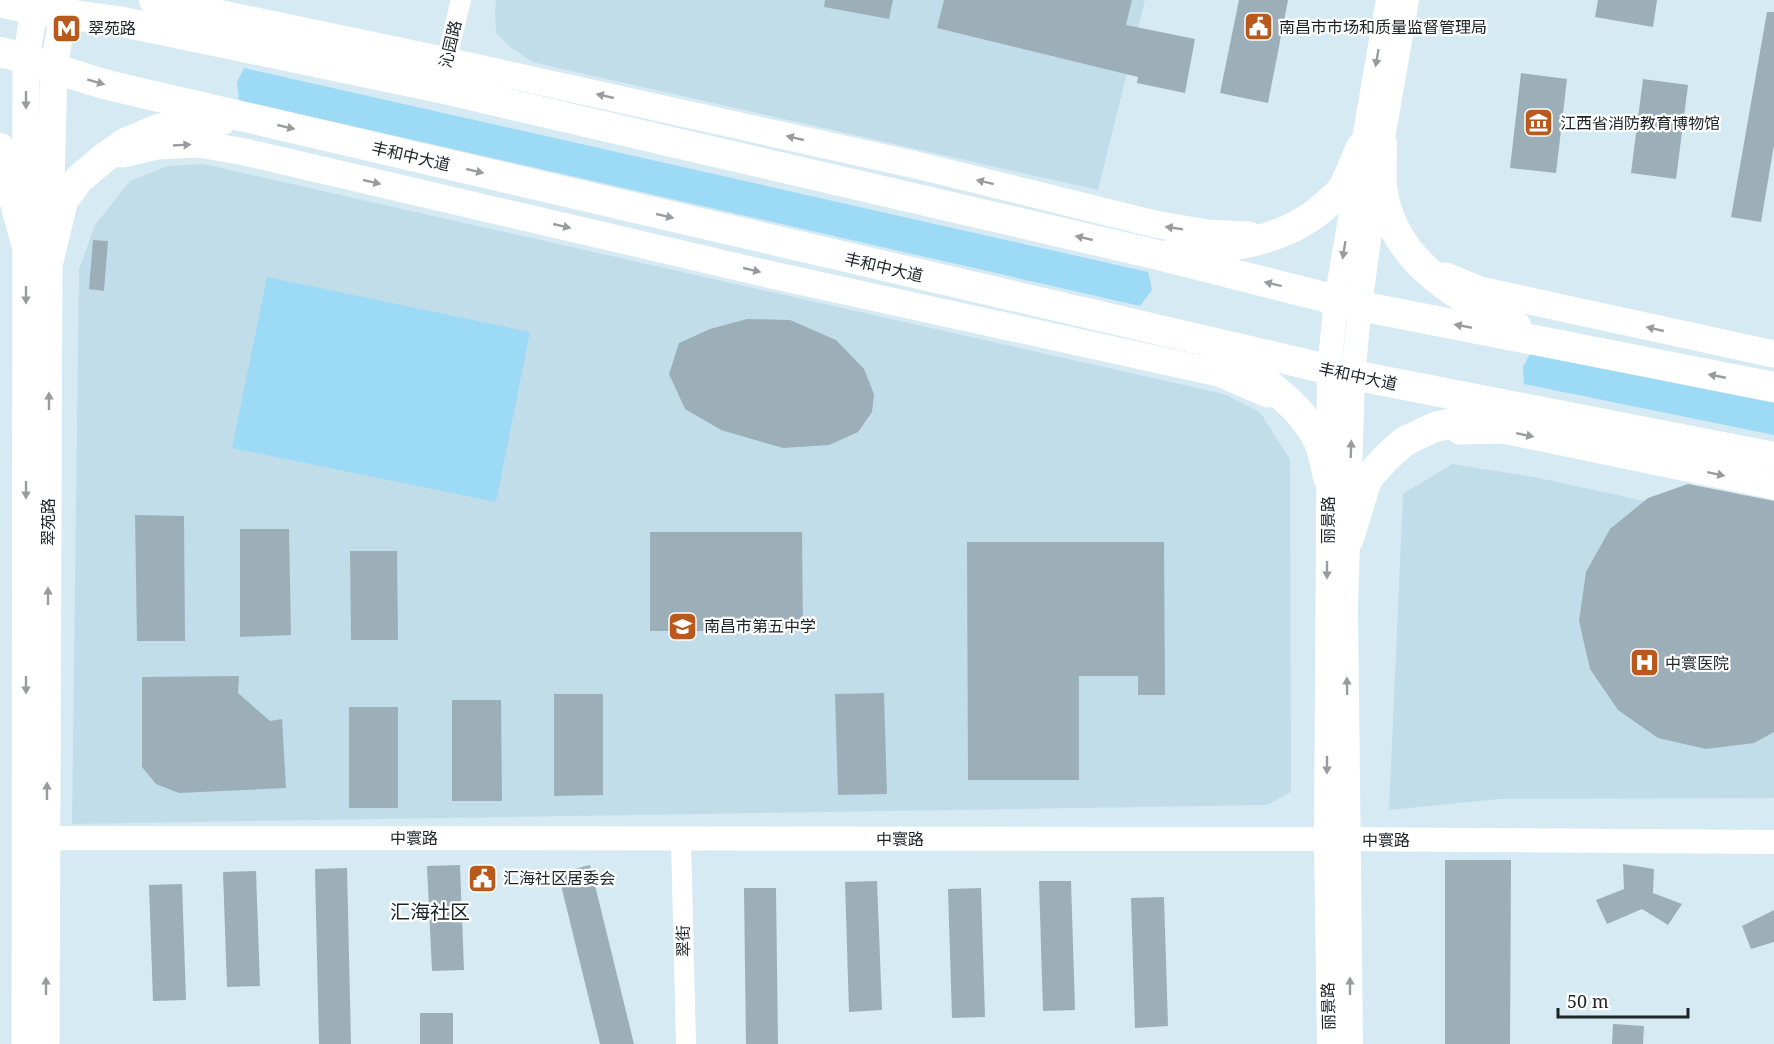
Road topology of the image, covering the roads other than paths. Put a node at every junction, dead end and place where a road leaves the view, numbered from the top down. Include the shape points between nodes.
1 (154, 0) edge
2 (172, 0) edge
3 (461, 0) edge
4 (1388, 0) edge
5 (1407, 0) edge
6 (0, 2) edge
7 (49, 6) edge
8 (243, 47) junction
9 (27, 60) edge
10 (443, 75) junction
11 (248, 118) junction
12 (1371, 146) junction
13 (0, 148) edge
14 (104, 158) junction
15 (1274, 236) junction
16 (38, 251) junction
17 (1154, 254) junction
18 (1419, 263) junction
19 (1348, 303) junction
20 (1197, 339) junction
21 (1551, 344) junction
22 (1774, 354) edge
23 (1341, 373) junction
24 (1774, 387) edge
25 (1288, 402) junction
26 (1528, 410) junction
27 (1405, 441) junction
28 (1774, 457) edge
29 (1328, 477) junction
30 (1774, 486) edge
31 (1348, 538) junction
32 (36, 839) junction
33 (681, 839) junction
34 (1338, 839) junction
35 (1774, 842) edge
36 (25, 1044) edge
37 (46, 1044) edge
38 (686, 1044) edge
39 (1329, 1044) edge
40 (1351, 1044) edge

1 - 8 main road
2 - 10 main road
3 - 10 street, 沁园路
4 -> 12 street, 丽景路
5 - 12 street, 丽景路
6 - 7 main road
7 - 8 main road
7 - 9 main road, 翠苑路
8 - 10 main road
9 -> 11 main road, 丰和中大道 via 95,82
9 - 16 main road, 翠苑路
15 -> 10 main road via 1207,233 1155,224 916,165
17 -> 10 main road
11 - 14 main road via 158,129 125,143
11 -> 20 main road, 丰和中大道
12 - 15 main road via 1342,189 1321,210
12 - 18 main road via 1399,239
12 - 19 street, 丽景路
13 - 16 main road
14 - 16 main road via 79,179 63,201
14 -> 25 main road via 157,146 199,144 245,152 772,275 1219,373
15 - 17 main road via 1216,248
16 - 32 main road, 翠苑路
19 -> 17 main road
18 - 21 main road via 1450,290
22 -> 18 main road via 1480,290
21 -> 19 main road
19 - 23 street, 丽景路
20 - 23 main road, 丰和中大道
20 - 25 main road via 1251,371
24 -> 21 main road
23 - 26 main road, 丰和中大道
23 - 29 street, 丽景路
31 -> 23 street, 丽景路
25 - 29 main road via 1318,440
26 - 27 main road via 1435,427
26 - 28 main road, 丰和中大道
27 -> 30 main road via 1461,430 1503,430
27 - 31 main road via 1367,479
29 -> 34 street, 丽景路
34 -> 31 street, 丽景路
32 - 33 street, 中寰路
32 - 36 main road, 翠苑路
37 -> 32 main road, 翠苑路
33 - 34 street, 中寰路
33 - 38 street, 翠街
34 - 35 street, 中寰路
34 - 39 street, 丽景路
40 -> 34 street, 丽景路

